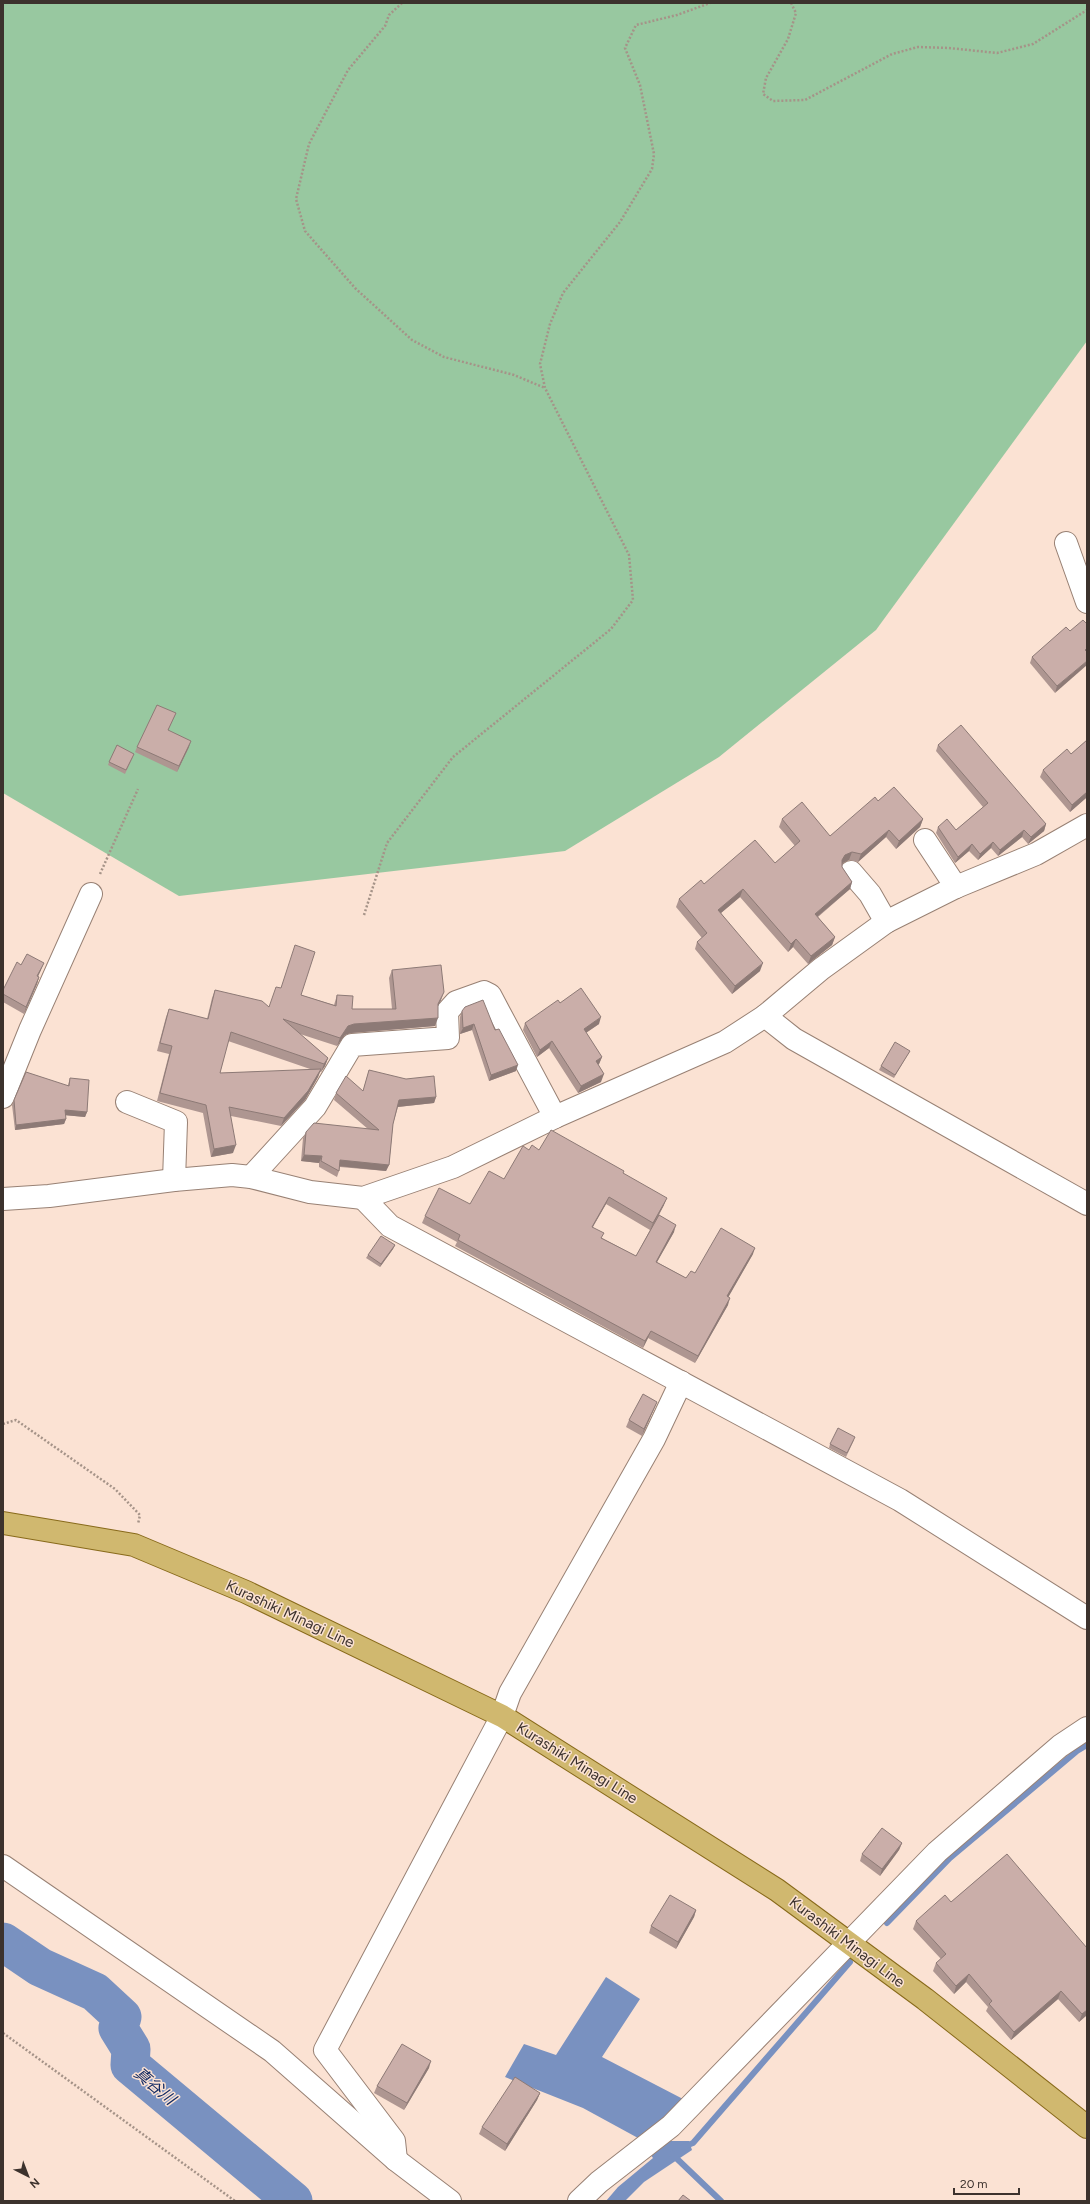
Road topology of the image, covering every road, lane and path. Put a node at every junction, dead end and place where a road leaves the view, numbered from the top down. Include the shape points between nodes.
1 (402, 3) edge
2 (710, 3) edge
3 (791, 3) edge
4 (1087, 10) edge
5 (545, 388) junction
6 (1066, 542) dead end
7 (1087, 602) edge
8 (138, 789) dead end
9 (1087, 825) edge
10 (925, 840) dead end
11 (851, 872) dead end
12 (956, 887) junction
13 (91, 894) joint
14 (364, 915) dead end
15 (886, 922) junction
16 (765, 1016) junction
17 (3, 1097) edge
18 (127, 1102) dead end
19 (554, 1117) junction
20 (251, 1177) junction
21 (174, 1180) junction
22 (363, 1198) junction
23 (3, 1199) edge
24 (1087, 1204) edge
25 (681, 1382) junction
26 (3, 1424) edge
27 (3, 1523) edge
28 (134, 1544) junction
29 (1087, 1618) edge
30 (502, 1716) junction
31 (1087, 1728) edge
32 (3, 1866) edge
33 (847, 1943) junction
34 (3, 2033) edge
35 (1087, 2127) edge
36 (396, 2160) junction
37 (235, 2201) edge
38 (450, 2201) edge
39 (580, 2201) edge

1 - 5 path via 388,15 385,26 348,70 309,144 296,199 305,231 354,288 412,340 444,357 514,375
2 - 5 path via 677,15 636,25 625,48 640,85 654,154 652,169 620,222 563,293 550,324 540,364
3 - 4 path via 796,13 788,39 766,78 763,94 774,101 805,100 892,54 918,47 997,53 1033,44
5 - 14 path via 629,555 633,600 611,628 453,757 387,843
6 - 7 street
8 - 13 path
9 - 12 street via 1036,854
10 - 12 street
11 - 15 street via 870,894
12 - 15 street
13 - 17 street
15 - 16 street via 821,969
16 - 19 street via 725,1042
16 - 24 street via 794,1039
18 - 21 street via 176,1122
19 - 20 street via 490,995 484,992 456,1002 447,1012 448,1038 352,1045 315,1107
19 - 22 street via 453,1167
20 - 21 street via 232,1175
20 - 22 street via 310,1192
21 - 23 street via 49,1196
22 - 25 street via 390,1226
25 - 29 street via 900,1500
25 - 30 street via 654,1440 510,1693
26 - 28 path via 16,1420 116,1489 140,1515
27 - 28 main road, Kurashiki Minagi Line
28 - 30 main road, Kurashiki Minagi Line via 246,1592
30 - 33 main road, Kurashiki Minagi Line via 777,1890
30 - 36 street via 325,2050 394,2141
31 - 33 street via 1060,1746 937,1852
32 - 36 street via 272,2051
33 - 35 main road, Kurashiki Minagi Line via 937,2008
33 - 39 street via 671,2126 599,2182
34 - 37 path
36 - 38 street

